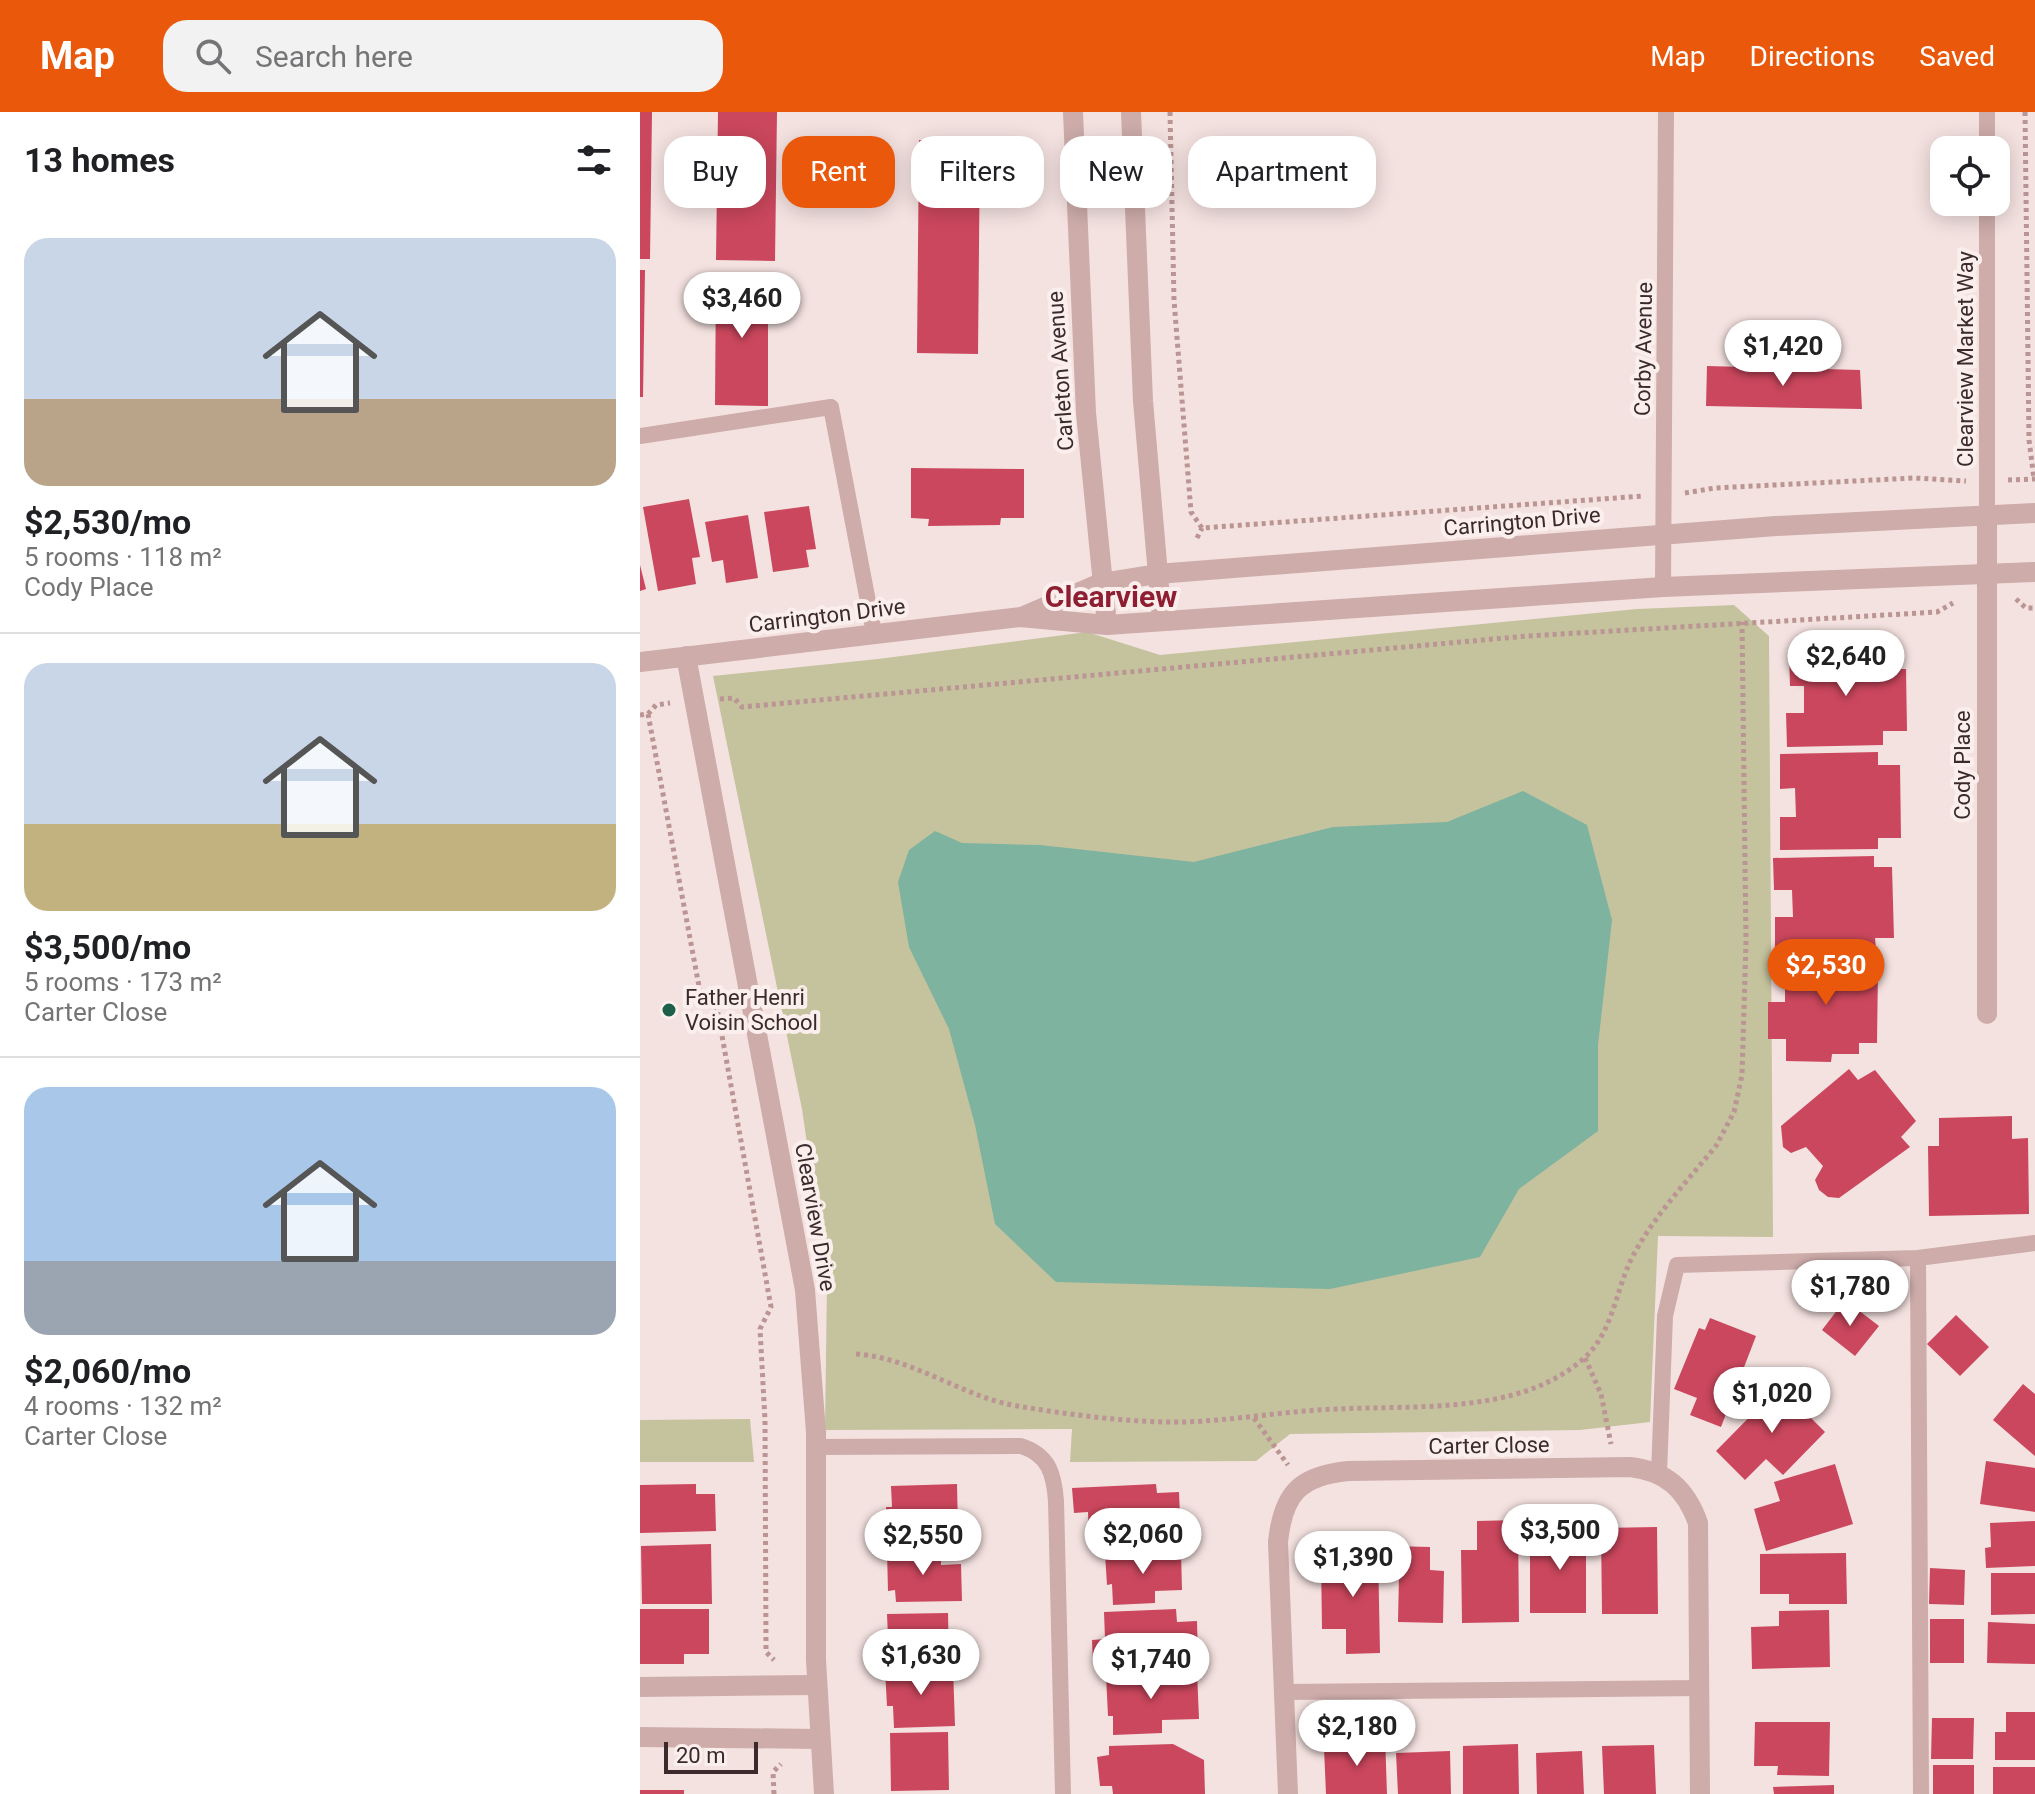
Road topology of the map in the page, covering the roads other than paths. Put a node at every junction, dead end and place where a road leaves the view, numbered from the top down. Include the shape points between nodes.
1 (1073, 112) edge
2 (1131, 112) edge
3 (1666, 112) edge
4 (1987, 112) edge
5 (1987, 136) edge
6 (1987, 216) edge
7 (640, 436) edge
8 (2035, 513) edge
9 (1987, 515) junction
10 (1664, 534) junction
11 (2035, 572) edge
12 (1157, 574) junction
13 (1986, 574) junction
14 (1101, 583) junction
15 (1663, 587) junction
16 (1020, 617) junction
17 (1162, 621) junction
18 (1107, 625) junction
19 (874, 633) junction
20 (686, 656) junction
21 (640, 662) edge
22 (1987, 1014) dead end
23 (2035, 1243) edge
24 (1918, 1258) junction
25 (816, 1447) junction
26 (1659, 1473) junction
27 (816, 1685) junction
28 (640, 1687) edge
29 (1701, 1688) junction
30 (1284, 1692) junction
31 (640, 1737) edge
32 (819, 1739) junction
33 (824, 1794) edge
34 (1063, 1794) edge
35 (1288, 1794) edge
36 (1700, 1794) edge
37 (1921, 1794) edge

1 - 14 street, Carleton Avenue via 1077,260
2 - 12 street via 1141,371
3 - 10 lane, Corby Avenue
4 - 5 lane
6 - 9 lane, Clearview Market Way
7 - 19 lane via 831,407
8 - 9 street, Carrington Drive
9 - 10 street, Carrington Drive
9 - 13 street, Cody Place
10 - 12 street, Carrington Drive
10 - 15 lane, Corby Avenue
11 - 13 street, Carrington Drive
12 - 14 street, Carrington Drive
12 - 17 street
13 - 15 street, Carrington Drive
13 - 22 street, Cody Place
14 - 16 street, Carrington Drive
14 - 18 street, Carleton Avenue
15 - 17 street, Carrington Drive
16 - 18 street, Carrington Drive
16 - 19 street, Carrington Drive
17 - 18 street, Carrington Drive
19 - 20 street, Carrington Drive
20 - 21 street, Carrington Drive
20 - 25 street, Clearview Drive via 805,1290
23 - 24 lane
24 - 26 lane via 1677,1265 1665,1316
24 - 37 lane
25 - 27 street, Clearview Drive
25 - 34 lane via 1021,1446 1044,1458 1054,1477 1056,1501
26 - 29 street via 1686,1497 1698,1523
26 - 30 street, Carter Close via 1612,1468 1348,1471 1324,1473 1302,1484 1281,1517 1278,1542
27 - 28 street
27 - 32 street, Clearview Drive
29 - 30 lane
29 - 36 street
30 - 35 street
31 - 32 street
32 - 33 street, Clearview Drive

